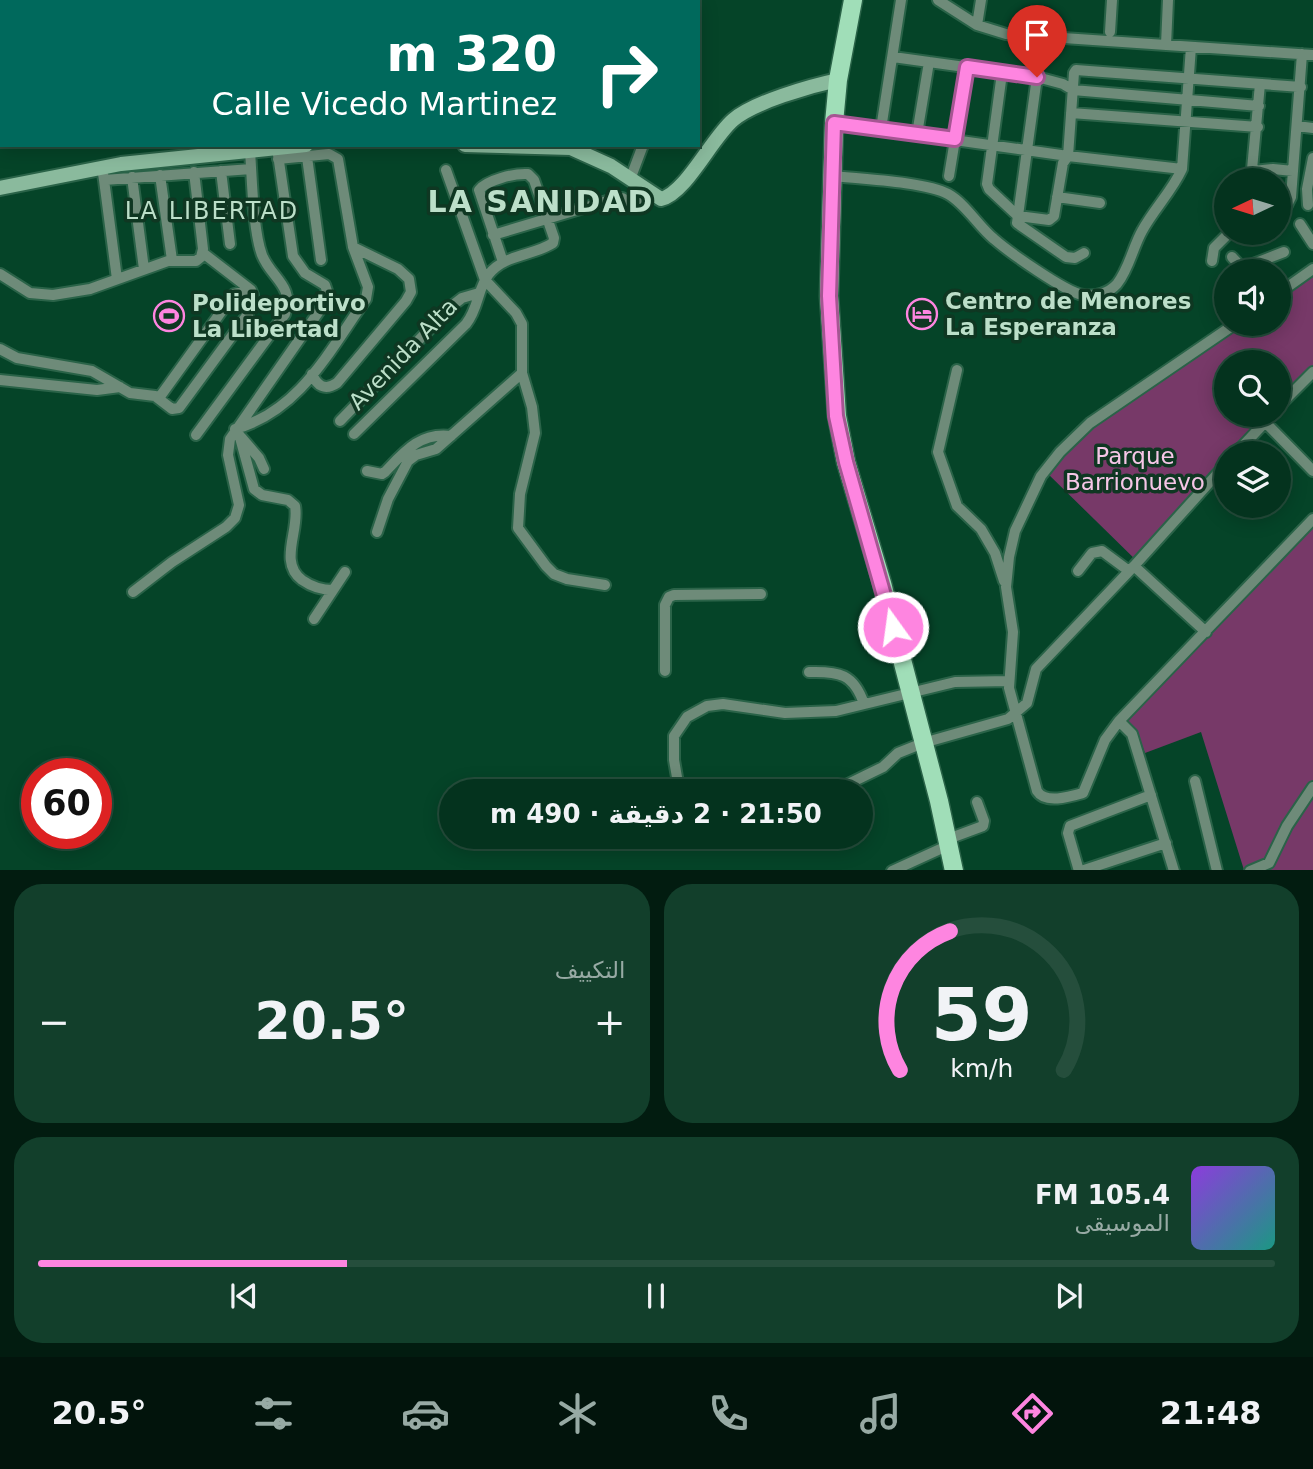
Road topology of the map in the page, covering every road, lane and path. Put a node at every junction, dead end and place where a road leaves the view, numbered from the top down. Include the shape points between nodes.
1 (853, 0) edge
2 (901, 0) edge
3 (940, 0) edge
4 (981, 0) edge
5 (1112, 0) edge
6 (1168, 0) edge
7 (977, 25) junction
8 (1110, 32) dead end
9 (1166, 45) junction
10 (1191, 47) junction
11 (1308, 54) edge
12 (893, 57) junction
13 (929, 62) junction
14 (967, 67) junction
15 (1002, 73) junction
16 (1037, 77) junction
17 (1188, 79) junction
18 (838, 80) junction
19 (1260, 85) junction
20 (1301, 87) junction
21 (1073, 90) junction
22 (1187, 100) junction
23 (1259, 106) junction
24 (1071, 113) junction
25 (1185, 120) junction
26 (834, 123) junction
27 (1297, 126) junction
28 (1258, 127) junction
29 (1313, 128) edge
30 (881, 129) junction
31 (917, 134) junction
32 (955, 139) junction
33 (992, 145) junction
34 (536, 147) edge
35 (642, 147) edge
36 (1027, 149) junction
37 (250, 151) junction
38 (307, 151) edge
39 (277, 154) junction
40 (1068, 156) junction
41 (1313, 158) edge
42 (1253, 168) edge
43 (251, 169) junction
44 (1182, 169) junction
45 (446, 170) dead end
46 (221, 171) junction
47 (194, 172) junction
48 (1293, 172) joint
49 (103, 174) junction
50 (160, 175) junction
51 (833, 176) junction
52 (132, 177) junction
53 (631, 177) junction
54 (948, 177) dead end
55 (1292, 182) edge
56 (0, 188) edge
57 (654, 197) junction
58 (1058, 197) junction
59 (1100, 203) dead end
60 (1308, 205) dead end
61 (1018, 216) junction
62 (547, 220) junction
63 (1300, 223) dead end
64 (493, 235) junction
65 (230, 244) dead end
66 (1313, 244) edge
67 (1217, 245) edge
68 (353, 247) junction
69 (203, 251) junction
70 (1284, 252) dead end
71 (1084, 253) dead end
72 (1268, 259) edge
73 (172, 260) junction
74 (321, 260) dead end
75 (1212, 261) dead end
76 (503, 262) junction
77 (144, 269) junction
78 (1313, 269) edge
79 (0, 274) edge
80 (117, 279) junction
81 (485, 280) junction
82 (1291, 285) edge
83 (479, 293) junction
84 (250, 300) junction
85 (1217, 336) edge
86 (0, 349) edge
87 (957, 370) dead end
88 (1313, 372) edge
89 (522, 373) junction
90 (312, 374) junction
91 (0, 380) edge
92 (120, 387) junction
93 (1291, 394) edge
94 (159, 398) junction
95 (340, 421) dead end
96 (1260, 427) edge
97 (1276, 427) edge
98 (237, 431) junction
99 (355, 434) dead end
100 (196, 435) dead end
101 (451, 436) junction
102 (1247, 441) edge
103 (264, 469) dead end
104 (367, 471) dead end
105 (1313, 471) edge
106 (1214, 478) edge
107 (1313, 519) edge
108 (377, 532) dead end
109 (1132, 569) junction
110 (1078, 571) dead end
111 (345, 572) dead end
112 (605, 585) dead end
113 (1006, 587) junction
114 (333, 590) junction
115 (132, 592) dead end
116 (761, 594) dead end
117 (314, 619) dead end
118 (1206, 632) junction
119 (665, 671) dead end
120 (809, 672) dead end
121 (1009, 681) junction
122 (911, 693) junction
123 (864, 704) junction
124 (1016, 714) junction
125 (1119, 721) junction
126 (923, 743) junction
127 (677, 779) edge
128 (859, 779) edge
129 (1195, 782) dead end
130 (1313, 787) edge
131 (1151, 795) junction
132 (977, 802) dead end
133 (948, 842) junction
134 (1166, 843) junction
135 (892, 870) edge
136 (954, 870) edge
137 (1080, 870) edge
138 (1174, 870) edge
139 (1217, 870) edge
140 (1250, 870) edge

1 - 18 main road
2 - 12 street
3 - 7 street
4 - 7 street
5 - 8 street
6 - 9 street
7 - 9 street via 1006,34
9 - 10 street
10 - 11 street
10 - 17 street
11 - 20 street
12 - 13 street
12 - 30 street
13 - 14 street
13 - 31 street
14 - 15 street
14 - 32 street
15 - 16 street
15 - 33 street
16 - 21 street
16 - 36 street
17 - 19 street
17 - 21 street via 1080,70 1074,73
17 - 22 street
18 - 26 main road
18 - 57 street via 803,88 739,115 674,194
19 - 20 street
19 - 23 street
20 - 27 street
21 - 22 street
21 - 24 street
22 - 23 street
22 - 25 street
23 - 28 street
24 - 25 street
24 - 40 street
25 - 28 street
25 - 44 street
26 - 30 street
26 - 51 main road
27 - 29 street
27 - 48 street
28 - 42 street
30 - 31 street
31 - 32 street
32 - 33 street
32 - 54 street
33 - 36 street
33 - 61 street via 989,190
34 - 53 street via 571,148
35 - 53 street
36 - 40 street
36 - 61 street
37 - 39 street
37 - 43 street
37 - 49 street
38 - 39 street
38 - 68 street via 338,159
38 - 74 street
39 - 98 street via 295,261 326,285 329,297
40 - 44 street
40 - 58 street
41 - 60 street
43 - 46 street
43 - 100 street via 259,243 266,264 285,289 288,304
44 - 51 street via 1143,230 1119,282 1102,294 1089,296 1071,291 999,244 946,192
45 - 81 street
46 - 47 street
46 - 65 street
47 - 50 street
47 - 69 street
48 - 55 street
49 - 52 street
49 - 56 street
49 - 80 street
50 - 52 street
50 - 73 street
51 - 122 main road via 829,296 836,416
52 - 77 street
53 - 57 street
57 - 62 street via 635,205 617,198
58 - 59 street
58 - 61 street via 1051,220
61 - 71 street via 1018,226 1062,255 1075,258
62 - 64 street
62 - 64 street via 534,180 520,174 479,190
62 - 76 street, Avenida Alta via 553,243
63 - 66 street
64 - 76 street
67 - 75 street
68 - 90 street via 366,278 366,299
68 - 90 street via 410,279 411,292 337,383 321,387
69 - 73 street via 194,262
69 - 84 street via 251,290
70 - 72 street
73 - 77 street
76 - 81 street, Avenida Alta
77 - 80 street
78 - 82 street
79 - 80 street via 30,293 45,296 78,292
81 - 83 street, Avenida Alta
81 - 89 street via 522,324
83 - 95 street via 453,305
83 - 99 street, Avenida Alta via 475,312 466,324
84 - 94 street via 244,292 234,294
84 - 94 street via 248,314 178,408 172,409
85 - 113 street via 1090,423 1060,452 1041,476 1015,531
86 - 92 street via 17,358 92,371
87 - 113 street via 938,452 957,506 981,528
88 - 93 street
89 - 101 street
89 - 112 street via 535,433 520,494 519,528 554,574
90 - 98 street via 285,405
91 - 92 street via 96,390
92 - 94 street
96 - 102 street
97 - 105 street
98 - 103 street
98 - 114 street via 254,489 295,506 290,566 311,585
98 - 115 street via 228,450 239,505 235,518
101 - 104 street via 421,440 382,474
101 - 108 street via 436,449 408,461
106 - 109 street
107 - 118 street
109 - 110 street via 1102,551 1092,553
109 - 118 street
109 - 124 street via 1036,669 1027,703
111 - 114 street
113 - 121 street via 1013,632
114 - 117 street
116 - 119 street via 669,597 665,605
118 - 125 street
120 - 123 street via 834,672 852,681
121 - 122 street via 955,682
121 - 124 street
122 - 123 street
122 - 126 main road
123 - 127 street via 802,713 723,704 700,709 682,722 674,736
124 - 125 street via 1038,794 1047,799 1083,793 1105,740
124 - 126 street
125 - 131 street via 1132,734
126 - 128 street via 898,752 883,767
126 - 133 main road
129 - 139 street
130 - 140 street via 1272,859
131 - 134 street
131 - 137 street via 1070,826 1068,833
132 - 133 street via 983,826
133 - 135 street
133 - 136 main road
134 - 137 street
134 - 138 street

